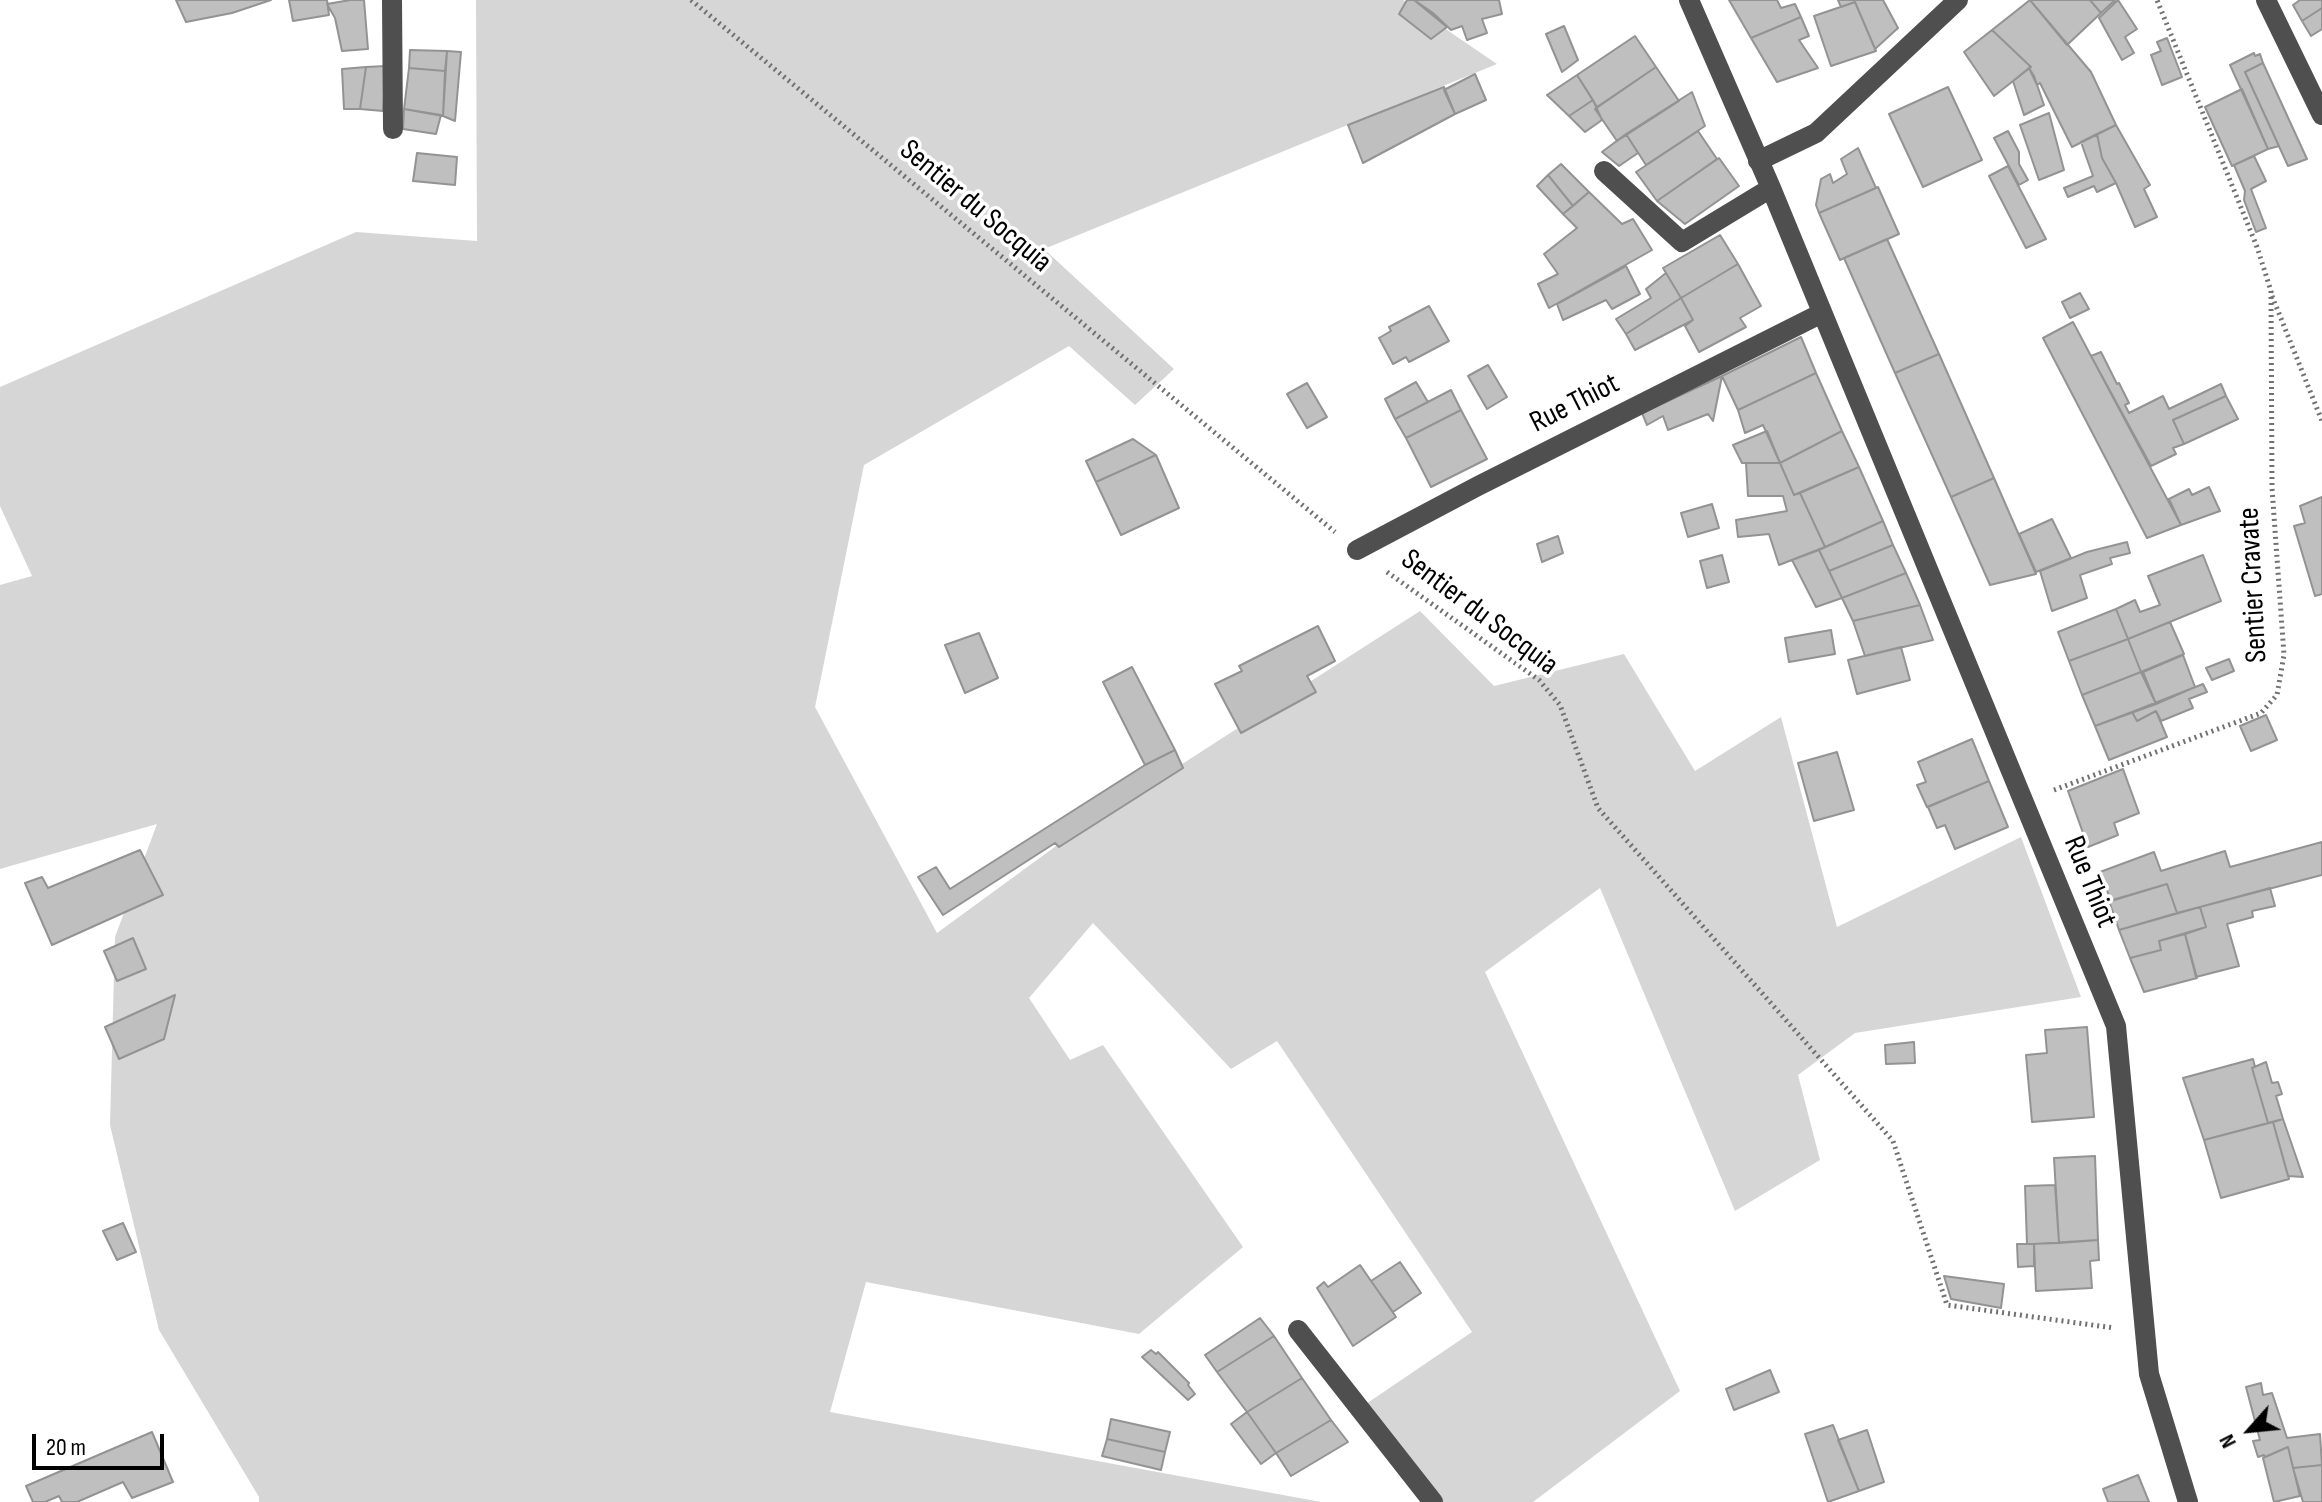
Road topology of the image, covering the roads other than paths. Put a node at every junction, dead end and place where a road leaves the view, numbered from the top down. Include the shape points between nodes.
1 (392, 0) edge
2 (1689, 0) edge
3 (1958, 0) edge
4 (2266, 0) edge
5 (2322, 115) edge
6 (393, 129) dead end
7 (1758, 161) junction
8 (1604, 171) dead end
9 (1771, 188) junction
10 (1822, 313) junction
11 (1357, 550) road end
12 (1298, 1330) dead end
13 (1433, 1502) edge
14 (2188, 1502) edge

1 - 6 street
2 - 7 street, Rue Thiot
3 - 7 street via 1816,133
4 - 5 street
7 - 9 street, Rue Thiot
8 - 9 street via 1682,242
9 - 10 street, Rue Thiot
10 - 11 street, Rue Thiot
10 - 14 street, Rue Thiot via 2116,1026 2149,1374
12 - 13 street

